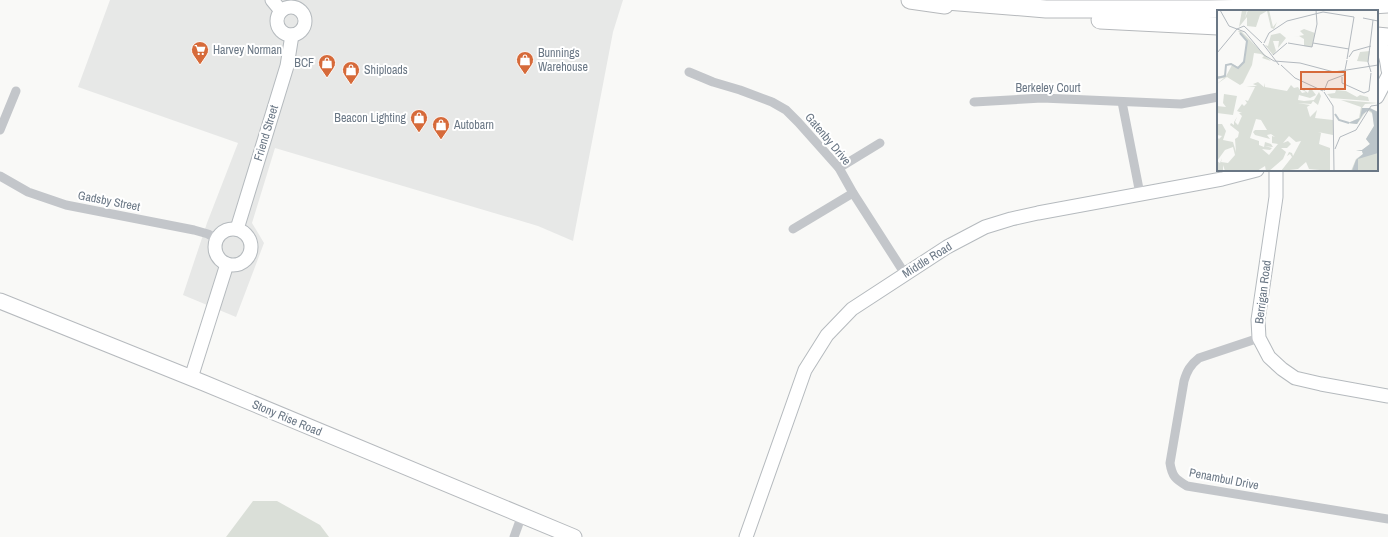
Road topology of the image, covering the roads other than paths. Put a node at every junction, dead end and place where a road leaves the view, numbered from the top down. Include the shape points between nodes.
1 (272, 0) edge
2 (910, 0) edge
3 (934, 0) edge
4 (1388, 4) edge
5 (281, 11) junction
6 (1217, 26) edge
7 (292, 35) junction
8 (1378, 36) edge
9 (1388, 37) edge
10 (1378, 43) edge
11 (1388, 70) edge
12 (689, 72) dead end
13 (1388, 76) edge
14 (16, 91) dead end
15 (1382, 92) edge
16 (1217, 97) edge
17 (974, 102) dead end
18 (1122, 102) junction
19 (0, 130) edge
20 (880, 143) dead end
21 (839, 168) junction
22 (1253, 171) edge
23 (1276, 171) edge
24 (0, 176) edge
25 (853, 193) junction
26 (1140, 194) junction
27 (237, 229) junction
28 (793, 229) dead end
29 (217, 239) junction
30 (227, 264) junction
31 (905, 274) junction
32 (0, 301) edge
33 (1259, 338) junction
34 (191, 378) junction
35 (1388, 396) edge
36 (522, 515) junction
37 (1388, 519) edge
38 (514, 537) edge
39 (574, 537) edge
40 (746, 537) edge

1 - 5 street
2 - 6 highway via 1018,15
3 - 4 highway via 1046,9 1209,9
5 - 7 street via 277,25 283,33
5 - 7 street via 293,8 304,16 301,31
7 - 27 street, Friend Street via 287,66
8 - 9 highway
10 - 11 street via 1387,58
12 - 21 street, Gatenby Drive via 772,102 786,110
13 - 15 street
14 - 19 street
16 - 18 street, Berkeley Court via 1181,104
17 - 18 street, Berkeley Court via 1042,98
18 - 26 street
20 - 21 street
21 - 25 street, Gatenby Drive
22 - 26 street, Middle Road
23 - 33 street, Berrigan Road via 1276,197 1258,320
24 - 29 street, Gadsby Street via 28,192 66,205 194,230
25 - 28 street
25 - 31 street, Gatenby Drive
26 - 31 street, Middle Road via 1038,213 985,227 947,247
27 - 29 street via 225,231
27 - 30 street via 250,240 250,252 239,264
29 - 30 street via 215,245 218,256
30 - 34 street
31 - 40 street, Middle Road via 852,309 828,335 805,370
32 - 34 main road, Stony Rise Road
33 - 35 street, Berrigan Road via 1270,357 1295,378
33 - 37 street, Penambul Drive via 1199,358 1191,364 1184,381 1170,462 1172,474 1187,486
34 - 36 main road, Stony Rise Road
36 - 38 street
36 - 39 main road, Stony Rise Road

